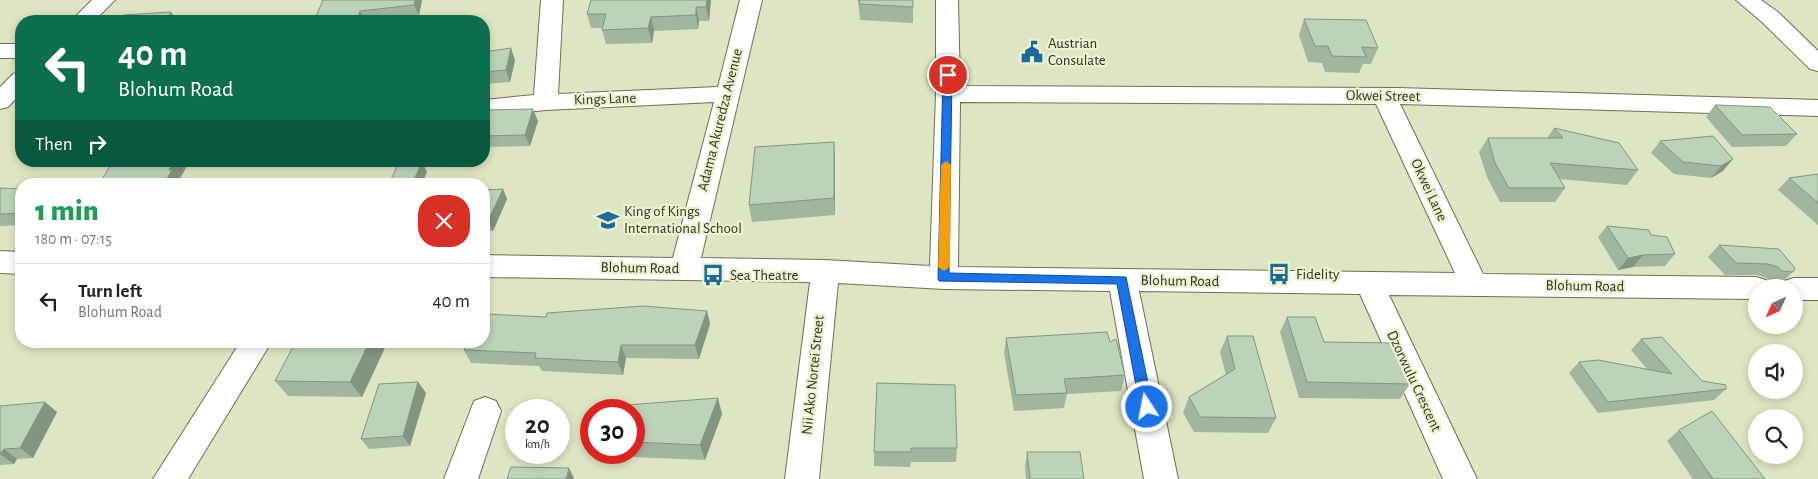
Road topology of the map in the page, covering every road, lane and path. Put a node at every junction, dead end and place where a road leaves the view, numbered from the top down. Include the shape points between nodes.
1 (104, 0) edge
2 (552, 0) edge
3 (752, 0) edge
4 (947, 0) edge
5 (1747, 0) edge
6 (88, 15) edge
7 (0, 51) edge
8 (15, 51) edge
9 (1818, 64) edge
10 (15, 86) edge
11 (726, 94) junction
12 (948, 94) junction
13 (1384, 96) junction
14 (0, 101) edge
15 (546, 102) junction
16 (490, 107) edge
17 (1818, 108) edge
18 (0, 262) edge
19 (15, 263) edge
20 (490, 266) edge
21 (684, 269) junction
22 (824, 271) junction
23 (944, 278) junction
24 (1122, 280) junction
25 (1369, 283) junction
26 (1474, 284) junction
27 (1748, 288) edge
28 (1803, 289) edge
29 (1818, 289) edge
30 (253, 348) edge
31 (485, 412) dead end
32 (170, 479) edge
33 (462, 479) edge
34 (802, 479) edge
35 (1161, 479) edge
36 (1460, 479) edge

1 - 6 street
2 - 15 street
3 - 11 street, Adama Akuredza Avenue
4 - 12 street
5 - 9 street via 1770,17
7 - 8 street
10 - 14 street
11 - 15 street, Kings Lane
11 - 21 street, Adama Akuredza Avenue
12 - 13 street, Okwei Street
12 - 23 street
13 - 17 street, Okwei Street
13 - 26 street, Okwei Lane
15 - 16 street, Kings Lane
18 - 19 street
20 - 21 street, Blohum Road
21 - 22 street, Blohum Road
22 - 23 street, Blohum Road
22 - 34 street, Nii Ako Nortei Street
23 - 24 street, Blohum Road
24 - 25 street, Blohum Road
24 - 35 street
25 - 26 street, Blohum Road
25 - 36 street, Dzorwulu Crescent
26 - 27 street, Blohum Road
28 - 29 street
30 - 32 street
31 - 33 street

